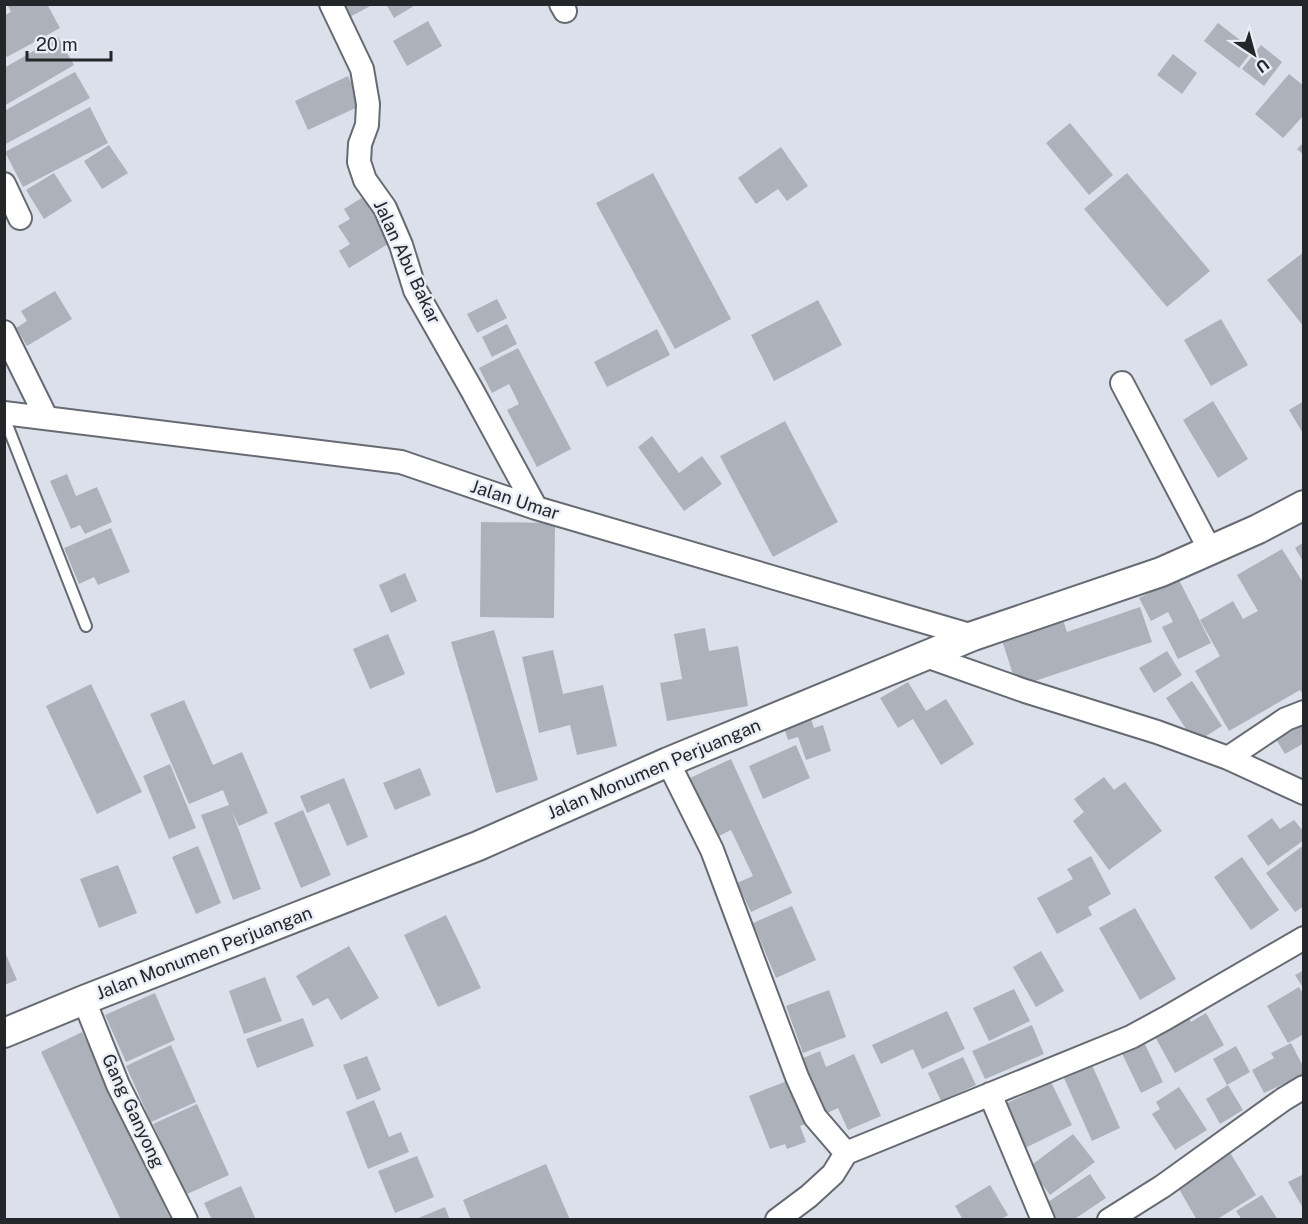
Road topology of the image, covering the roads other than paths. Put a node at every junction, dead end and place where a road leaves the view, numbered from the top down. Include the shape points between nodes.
1 (331, 4) edge
2 (4, 184) edge
3 (20, 218) dead end
4 (4, 332) edge
5 (1122, 383) dead end
6 (4, 412) edge
7 (4, 417) edge
8 (46, 417) junction
9 (1304, 505) edge
10 (536, 507) junction
11 (1210, 550) junction
12 (86, 626) dead end
13 (973, 636) junction
14 (926, 656) junction
15 (1304, 712) edge
16 (1228, 758) junction
17 (668, 762) junction
18 (1304, 793) edge
19 (1304, 938) edge
20 (84, 1000) junction
21 (4, 1033) edge
22 (1304, 1087) edge
23 (990, 1094) junction
24 (846, 1153) junction
25 (186, 1220) edge
26 (777, 1220) edge
27 (1043, 1220) edge
28 (1108, 1220) edge

1 - 10 street, Jalan Abu Bakar via 362,69 368,104 359,162 365,180 385,208 415,290
2 - 3 street
4 - 8 street
5 - 11 street
6 - 8 street, Jalan Umar
7 - 12 lane
8 - 10 street, Jalan Umar via 401,462
9 - 11 street, Jalan Monumen Perjuangan
10 - 13 street, Jalan Umar
11 - 13 street, Jalan Monumen Perjuangan via 1161,572
13 - 14 street, Jalan Monumen Perjuangan
14 - 16 street
14 - 17 street, Jalan Monumen Perjuangan
15 - 16 street via 1286,719
16 - 18 street
17 - 20 street, Jalan Monumen Perjuangan via 478,846
17 - 24 street via 712,850 815,1117
19 - 23 street via 1131,1037
20 - 21 street, Jalan Monumen Perjuangan
20 - 25 street, Gang Ganyong via 118,1085
22 - 28 street
23 - 24 street
23 - 27 street
24 - 26 street via 833,1174

